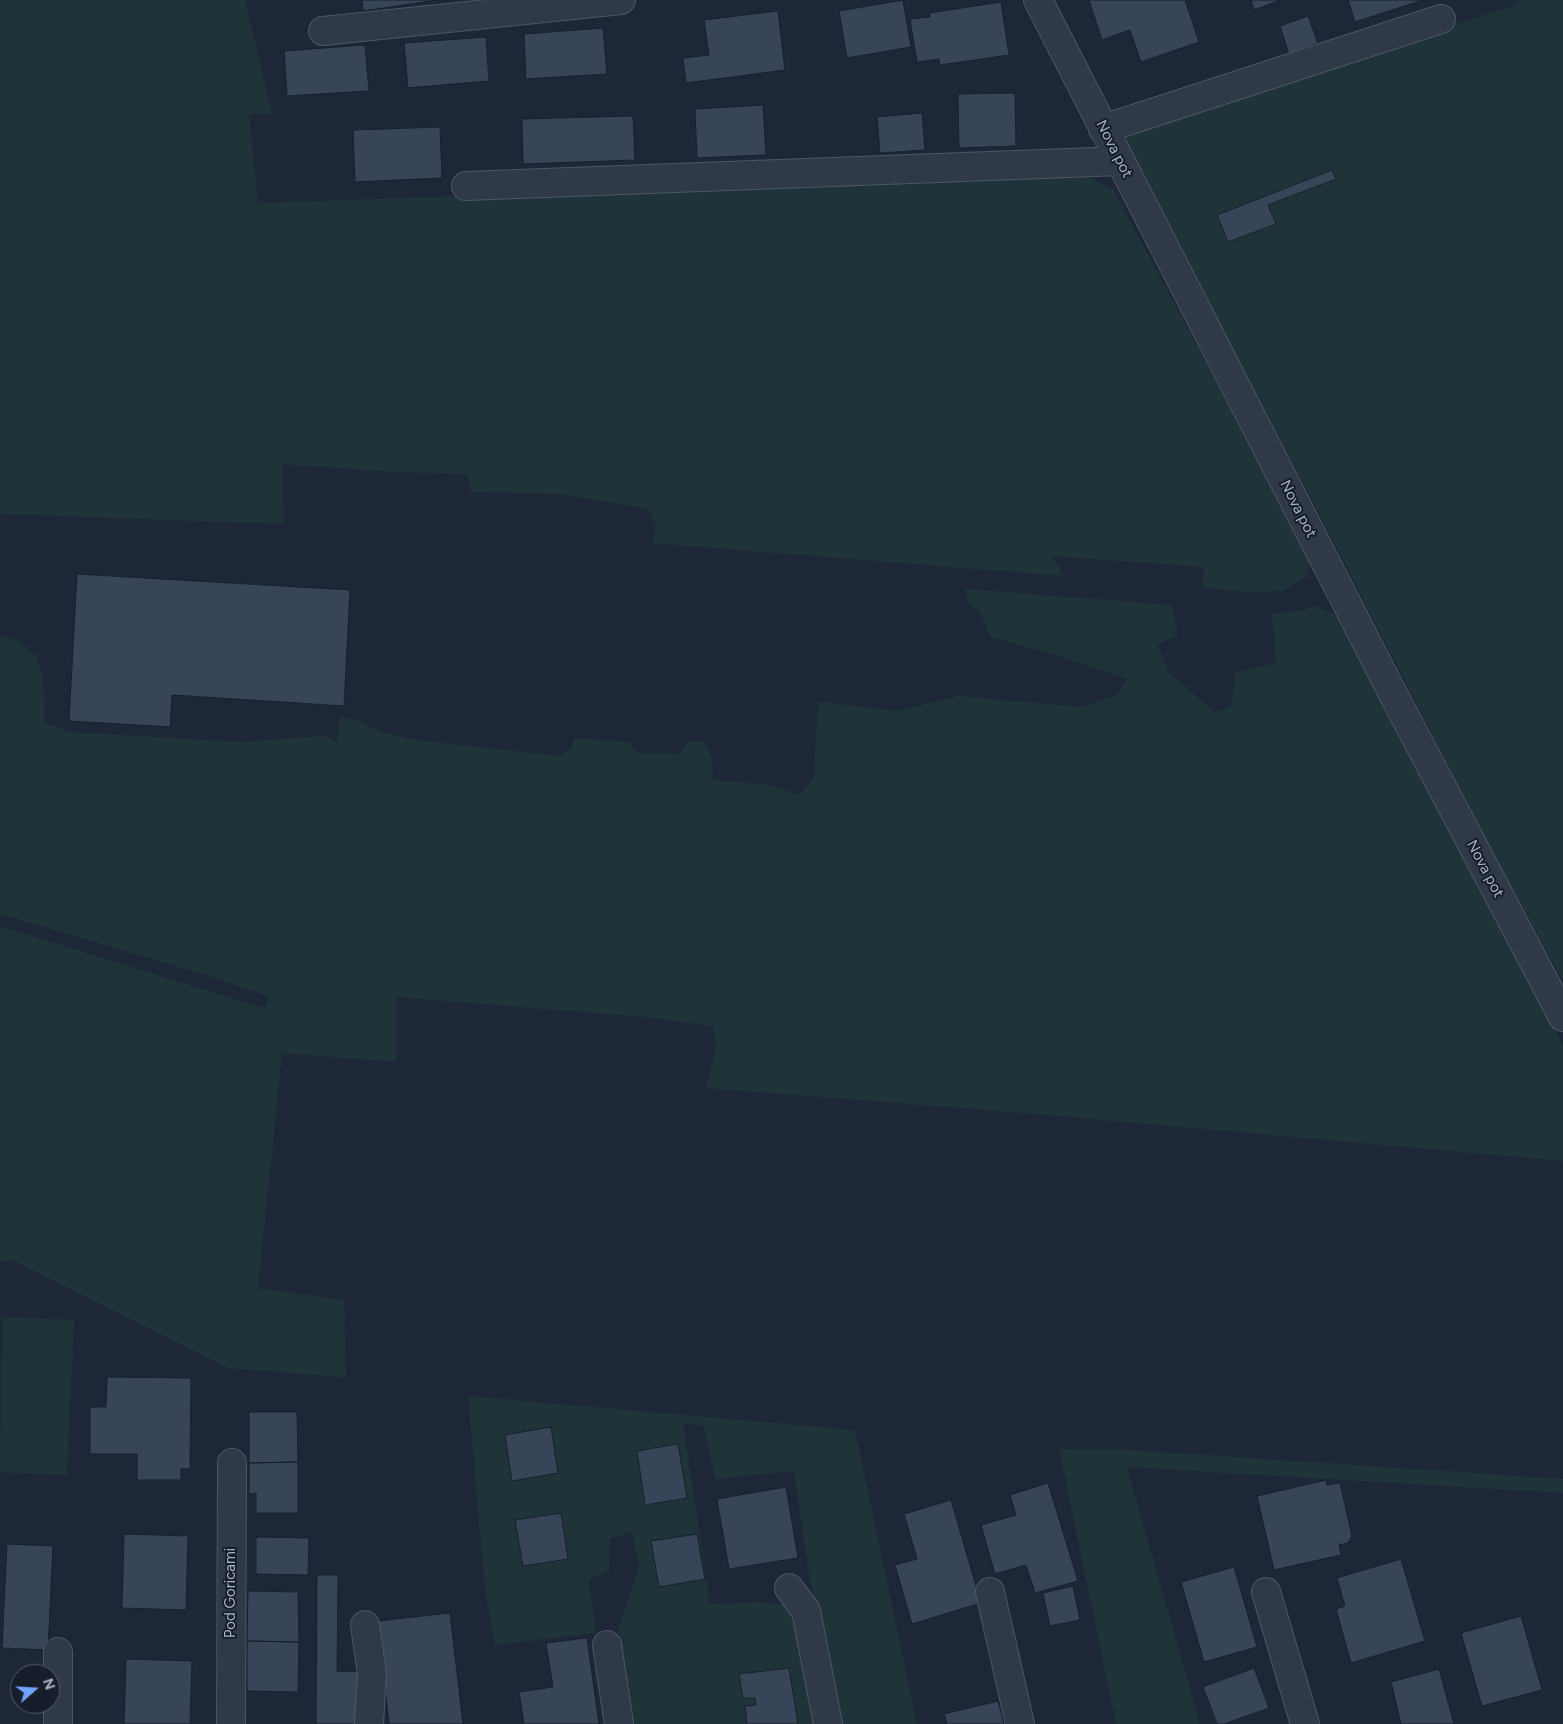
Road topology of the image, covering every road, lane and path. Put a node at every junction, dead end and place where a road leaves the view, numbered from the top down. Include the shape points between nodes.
1 (621, 0) edge
2 (1038, 0) edge
3 (1441, 19) dead end
4 (323, 31) dead end
5 (1103, 129) junction
6 (1120, 161) junction
7 (466, 186) dead end
8 (1563, 1017) edge
9 (232, 1463) dead end
10 (789, 1588) dead end
11 (990, 1592) dead end
12 (1266, 1592) dead end
13 (365, 1625) dead end
14 (607, 1645) dead end
15 (58, 1652) dead end
16 (58, 1724) edge
17 (231, 1724) edge
18 (369, 1724) edge
19 (619, 1724) edge
20 (828, 1724) edge
21 (1020, 1724) edge
22 (1304, 1724) edge

1 - 4 street
2 - 5 street, Nova pot
3 - 5 street
5 - 6 street, Nova pot
6 - 7 street
6 - 8 street, Nova pot
9 - 17 street, Pod Goricami
10 - 20 street via 806,1611
11 - 21 street
12 - 22 street
13 - 18 street via 372,1674
14 - 19 street
15 - 16 street

